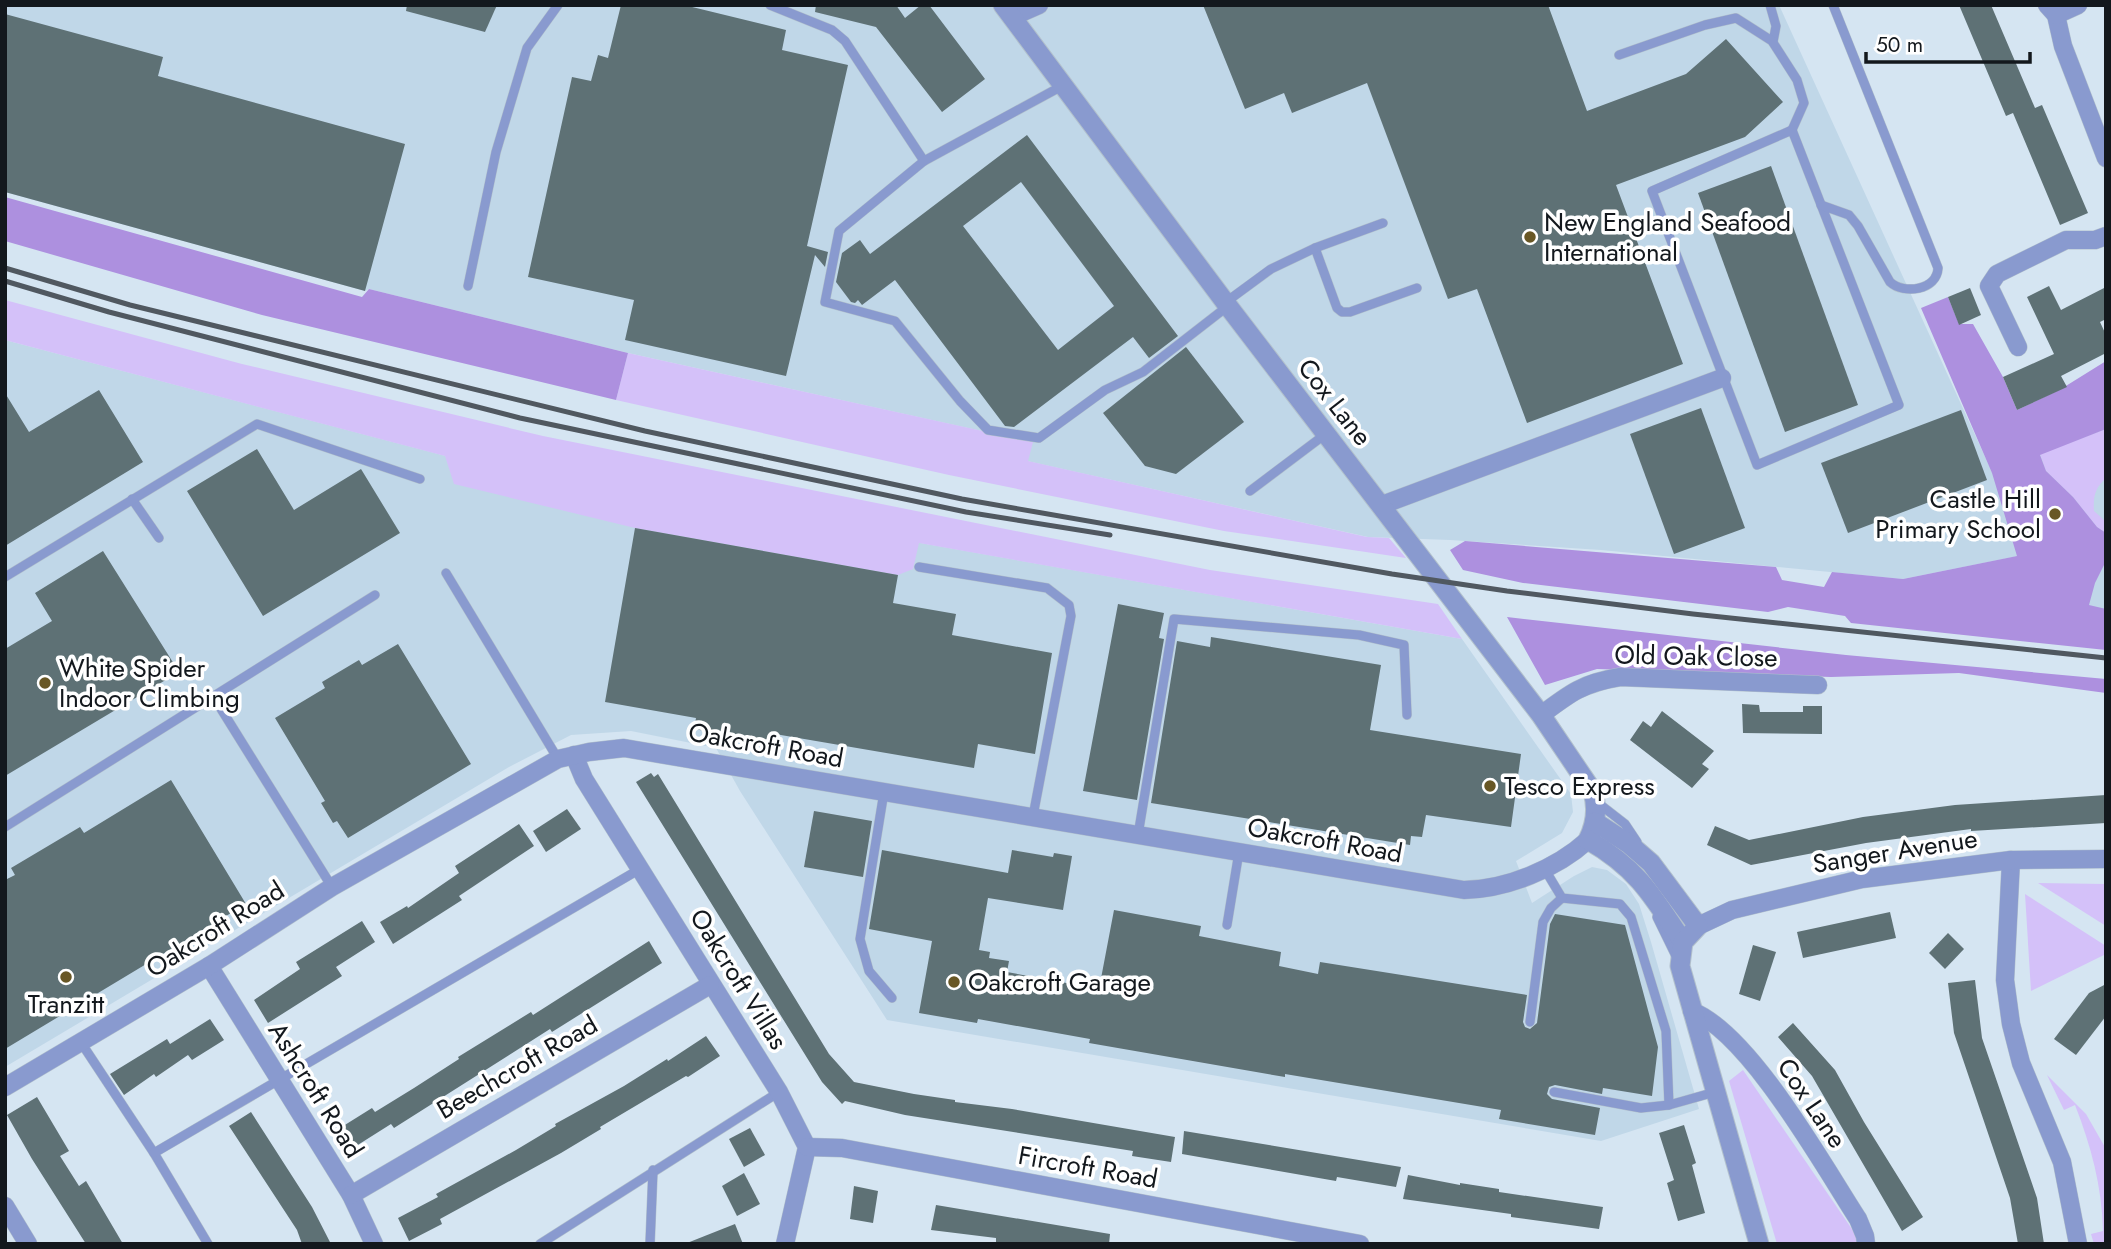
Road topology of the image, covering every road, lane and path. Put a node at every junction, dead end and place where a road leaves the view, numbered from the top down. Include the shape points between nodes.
1 (558, 5) edge
2 (770, 5) edge
3 (1039, 5) edge
4 (1770, 5) edge
5 (1833, 5) edge
6 (2078, 5) edge
7 (2051, 10) edge
8 (1008, 11) edge
9 (1773, 42) junction
10 (1619, 55) dead end
11 (1062, 86) junction
12 (1792, 130) junction
13 (2106, 158) edge
14 (924, 161) junction
15 (1821, 205) junction
16 (1383, 223) dead end
17 (2106, 236) edge
18 (1315, 248) junction
19 (468, 286) dead end
20 (1417, 288) dead end
21 (1227, 304) junction
22 (2018, 346) dead end
23 (1722, 378) junction
24 (1326, 433) junction
25 (421, 479) dead end
26 (1250, 491) dead end
27 (132, 499) junction
28 (1382, 505) junction
29 (159, 538) dead end
30 (919, 567) dead end
31 (446, 573) dead end
32 (5, 577) edge
33 (374, 595) dead end
34 (1818, 685) dead end
35 (213, 695) junction
36 (1407, 715) dead end
37 (1541, 715) junction
38 (566, 757) junction
39 (884, 792) junction
40 (1033, 816) junction
41 (1593, 821) junction
42 (5, 827) edge
43 (1138, 835) junction
44 (1239, 852) junction
45 (2106, 859) edge
46 (2011, 860) junction
47 (1544, 868) junction
48 (640, 869) junction
49 (1644, 869) junction
50 (332, 887) junction
51 (1562, 898) junction
52 (1227, 925) dead end
53 (1698, 926) junction
54 (1683, 942) junction
55 (209, 966) junction
56 (1681, 966) junction
57 (710, 985) junction
58 (892, 998) dead end
59 (1692, 1011) junction
60 (1530, 1022) dead end
61 (79, 1041) junction
62 (278, 1081) junction
63 (5, 1087) edge
64 (1554, 1092) dead end
65 (1715, 1092) junction
66 (779, 1093) junction
67 (1669, 1105) junction
68 (807, 1147) junction
69 (154, 1153) junction
70 (653, 1170) junction
71 (351, 1195) junction
72 (5, 1206) edge
73 (28, 1244) edge
74 (208, 1244) edge
75 (374, 1244) edge
76 (540, 1244) edge
77 (650, 1244) edge
78 (785, 1244) edge
79 (1360, 1244) edge
80 (1759, 1244) edge
81 (1866, 1244) edge
82 (2078, 1244) edge

1 - 19 lane via 527,48 496,152
2 - 14 lane via 832,30 845,41
3 - 8 street
4 - 9 lane via 1776,26
5 - 15 lane via 1938,276 1913,289 1896,287 1849,215
6 - 7 street
7 - 13 street
8 - 11 street, Cox Lane
9 - 10 lane via 1736,18
9 - 12 lane via 1797,80 1804,103
11 - 14 lane
11 - 21 street, Cox Lane
12 - 15 lane
12 - 23 lane via 1652,191
14 - 21 lane via 839,231 825,302 895,321 988,430 1039,438 1105,390 1143,372
15 - 23 lane via 1899,405 1757,465
16 - 18 lane
17 - 22 street via 2066,240 1997,274 1989,286
18 - 20 lane via 1342,312
18 - 21 lane via 1271,269
21 - 24 street, Cox Lane
23 - 28 street
24 - 26 lane
24 - 28 street, Cox Lane
25 - 27 lane via 257,424
27 - 29 lane
27 - 32 lane
28 - 37 street, Cox Lane
30 - 40 lane via 1047,588 1069,605 1071,616
31 - 38 lane
33 - 35 lane
34 - 37 street, Old Oak Close via 1620,677 1573,691
35 - 42 lane
35 - 50 lane
36 - 43 lane via 1404,645 1359,635 1174,619
37 - 41 street, Cox Lane via 1588,782
38 - 39 street, Oakcroft Road via 624,748
38 - 48 street, Oakcroft Villas
38 - 50 street, Oakcroft Road
39 - 40 street, Oakcroft Road
39 - 58 lane via 860,939 869,971
40 - 43 street, Oakcroft Road
41 - 47 street, Oakcroft Road via 1579,848
41 - 49 street via 1629,844
43 - 44 street, Oakcroft Road
44 - 47 street, Oakcroft Road via 1465,890 1509,884
44 - 52 lane
45 - 46 street, Sanger Avenue
46 - 53 street, Sanger Avenue via 1862,878 1732,910
46 - 82 street via 2005,980 2011,1024 2021,1063 2062,1162
47 - 51 lane
48 - 57 street, Oakcroft Villas
48 - 62 lane
49 - 53 street
49 - 54 street
49 - 56 lane
50 - 55 street, Oakcroft Road
51 - 60 lane via 1543,922
51 - 67 lane via 1620,904 1631,916 1666,1031
53 - 54 street
54 - 56 street
55 - 61 street, Oakcroft Road
55 - 62 street, Ashcroft Road
56 - 59 street
57 - 66 street, Oakcroft Villas
57 - 71 street, Beechcroft Road
59 - 65 street
59 - 81 street, Cox Lane via 1723,1031 1764,1077 1858,1219
61 - 63 street, Oakcroft Road
61 - 69 lane
62 - 69 lane
62 - 71 street, Ashcroft Road
64 - 67 lane via 1641,1108
65 - 67 lane
65 - 80 street
66 - 68 street, Oakcroft Villas
66 - 70 lane
68 - 78 street
68 - 79 street, Fircroft Road via 842,1148
69 - 74 lane
70 - 76 lane
70 - 77 lane
71 - 75 street, Ashcroft Road
72 - 73 street

